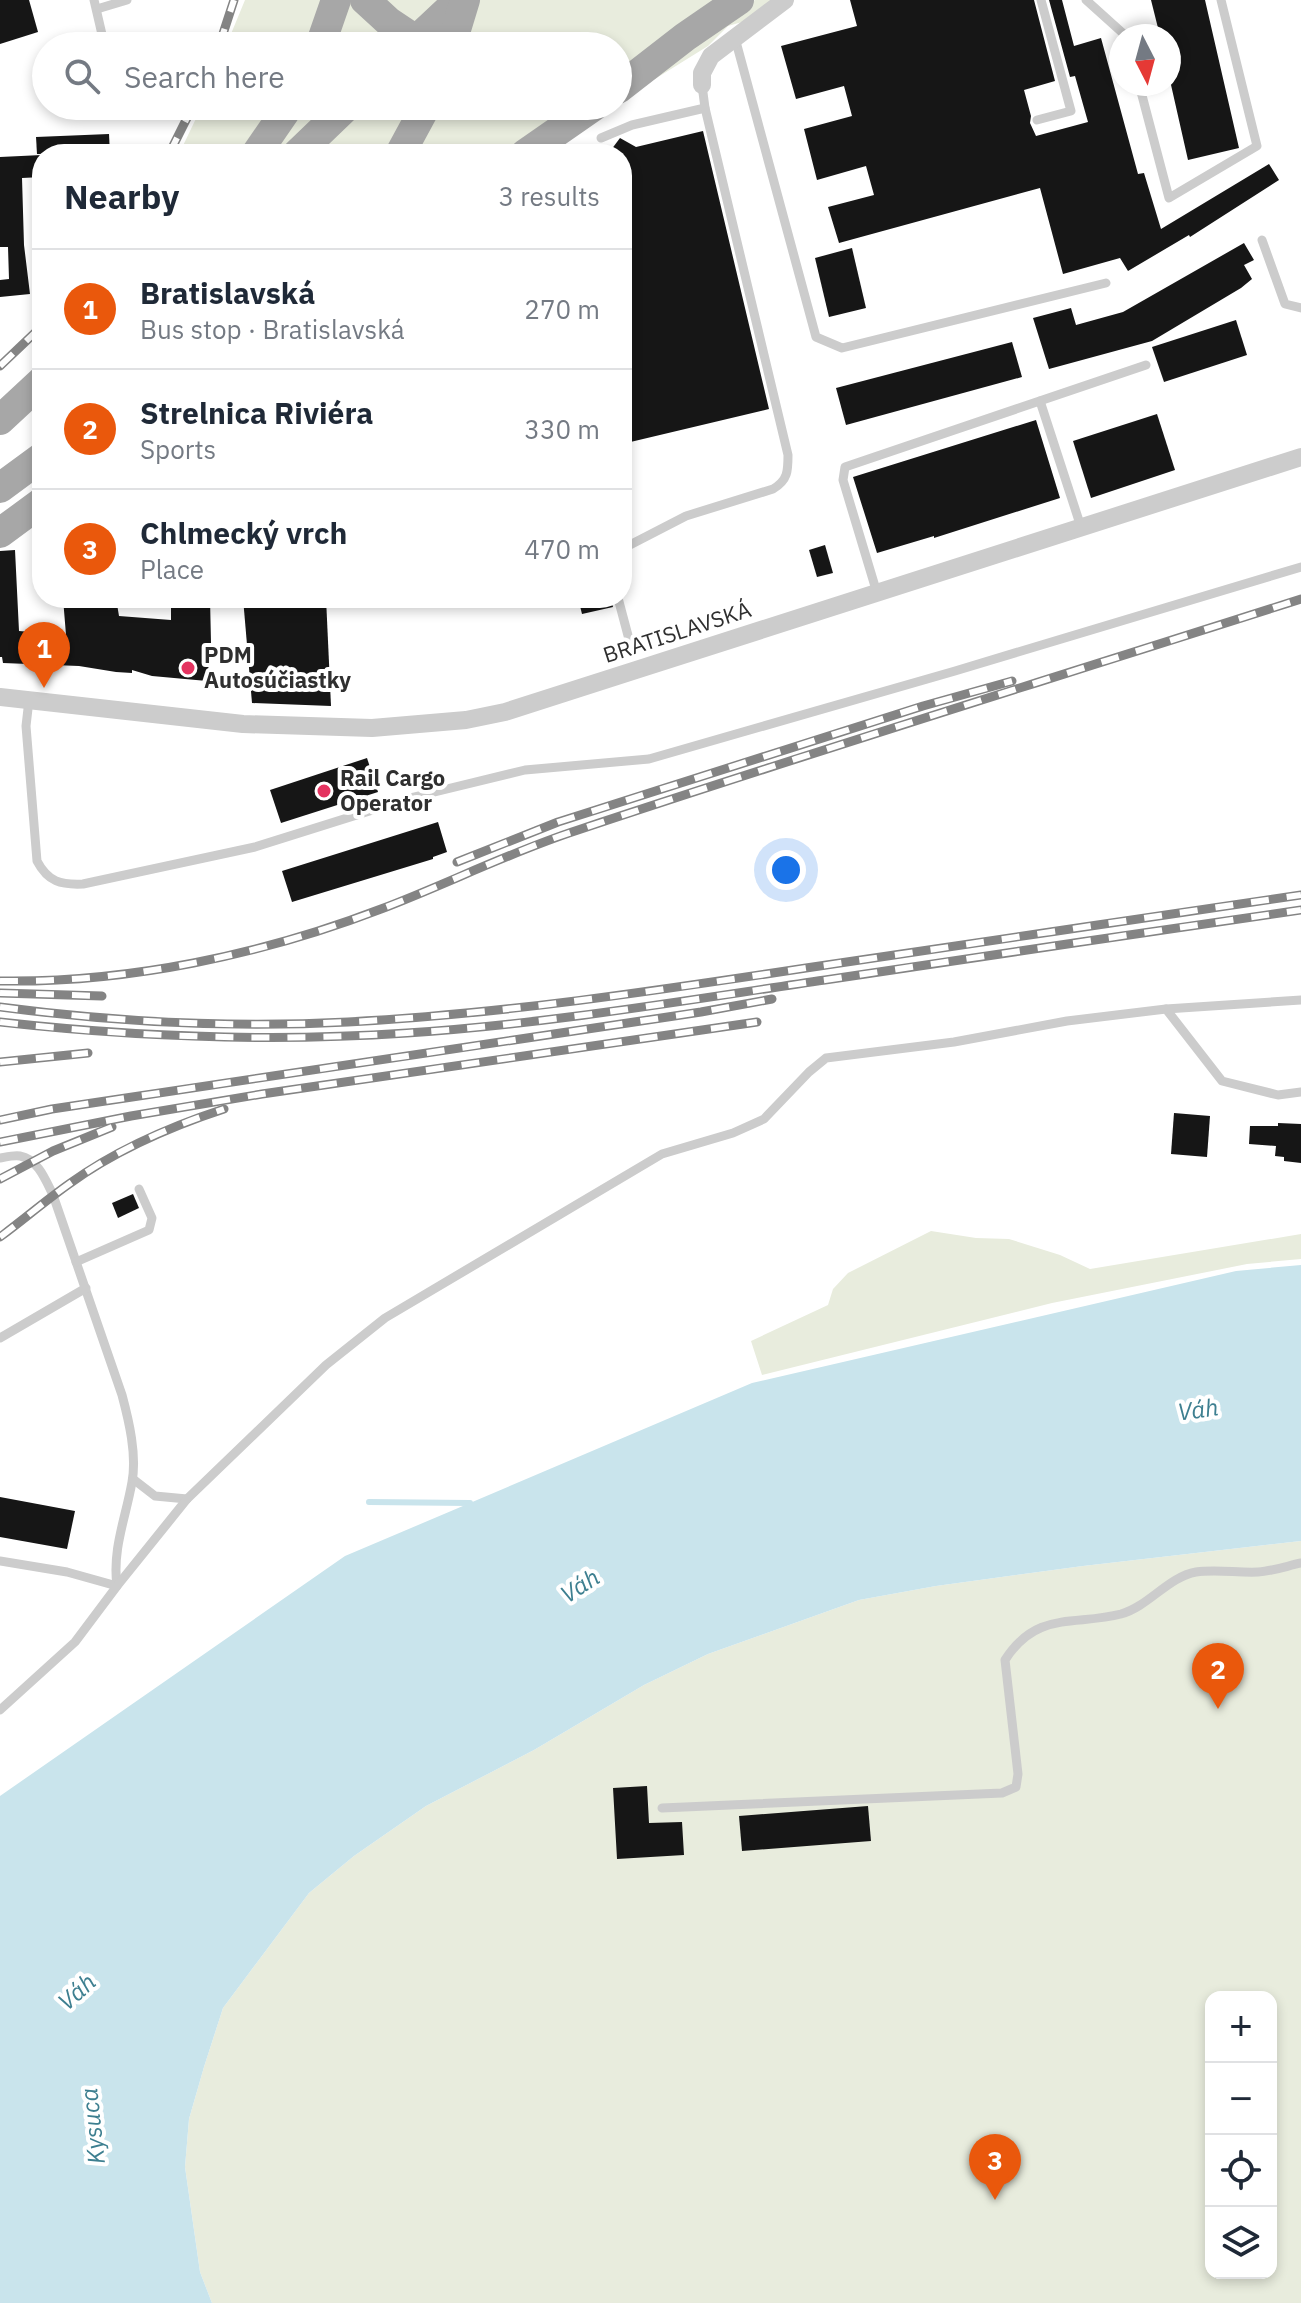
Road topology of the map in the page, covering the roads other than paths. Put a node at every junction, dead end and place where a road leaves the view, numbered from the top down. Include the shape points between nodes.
1 (127, 0) edge
2 (336, 0) edge
3 (365, 0) edge
4 (462, 0) edge
5 (739, 0) edge
6 (785, 0) edge
7 (1041, 0) edge
8 (1086, 0) edge
9 (1221, 0) edge
10 (95, 4) edge
11 (1113, 24) edge
12 (101, 32) edge
13 (325, 32) edge
14 (404, 32) edge
15 (426, 32) edge
16 (454, 32) edge
17 (685, 37) junction
18 (735, 38) junction
19 (632, 59) edge
20 (632, 78) edge
21 (702, 85) joint
22 (1142, 96) edge
23 (705, 108) junction
24 (279, 120) edge
25 (332, 120) edge
26 (418, 120) edge
27 (574, 120) edge
28 (1037, 120) dead end
29 (601, 138) dead end
30 (263, 144) edge
31 (307, 144) edge
32 (405, 144) edge
33 (539, 144) edge
34 (1262, 240) dead end
35 (1106, 283) dead end
36 (1301, 308) edge
37 (1146, 365) dead end
38 (32, 390) edge
39 (1040, 401) junction
40 (0, 420) edge
41 (1301, 457) edge
42 (32, 464) edge
43 (0, 488) edge
44 (32, 509) edge
45 (1081, 527) junction
46 (0, 533) edge
47 (632, 544) edge
48 (1301, 567) edge
49 (877, 593) junction
50 (621, 608) edge
51 (630, 643) dead end
52 (0, 697) edge
53 (29, 700) junction
54 (1301, 1000) edge
55 (1166, 1009) junction
56 (1301, 1092) edge
57 (0, 1158) edge
58 (139, 1189) dead end
59 (76, 1262) junction
60 (86, 1288) junction
61 (0, 1338) edge
62 (133, 1479) junction
63 (187, 1499) junction
64 (0, 1561) edge
65 (1301, 1563) edge
66 (117, 1586) junction
67 (0, 1710) edge
68 (662, 1808) dead end

1 - 10 lane
2 - 13 main road
3 - 14 main road
4 - 15 main road
4 - 16 main road
5 - 17 main road
6 - 18 street
7 - 28 lane via 1071,111
8 - 11 lane
9 - 22 lane via 1257,146 1169,198
10 - 12 lane
17 - 19 main road
17 - 20 main road
18 - 21 street via 711,56
18 - 35 lane via 816,337 842,348
21 - 23 lane
23 - 29 lane
23 - 47 lane via 788,455 787,477 773,489 686,516
24 - 30 main road
25 - 31 main road
26 - 32 main road
27 - 33 main road
34 - 36 lane via 1285,304
37 - 39 lane
38 - 40 main road
39 - 45 lane
39 - 49 lane via 845,467 843,480
41 - 45 street, BRATISLAVSKÁ
42 - 43 main road
44 - 46 main road
45 - 49 street, BRATISLAVSKÁ
48 - 53 lane via 649,759 525,770 414,797 255,847 83,884 57,883 37,861 26,726
49 - 53 street, BRATISLAVSKÁ via 466,720 372,728 243,724
50 - 51 lane
52 - 53 street, BRATISLAVSKÁ
54 - 55 lane
55 - 56 lane via 1222,1081 1278,1095
55 - 63 lane via 826,1058 764,1119 662,1154 385,1318 326,1365
57 - 59 lane via 20,1156 43,1174
58 - 59 lane via 152,1218 149,1230
59 - 60 lane
60 - 61 lane
60 - 62 lane via 129,1421
62 - 63 lane via 155,1496
62 - 66 lane via 114,1567
63 - 66 lane
64 - 66 lane
65 - 68 lane via 1262,1571 1197,1572 1122,1613 1058,1621 1030,1634 1005,1660 1018,1774 1016,1787 1002,1793
66 - 67 lane via 75,1642

